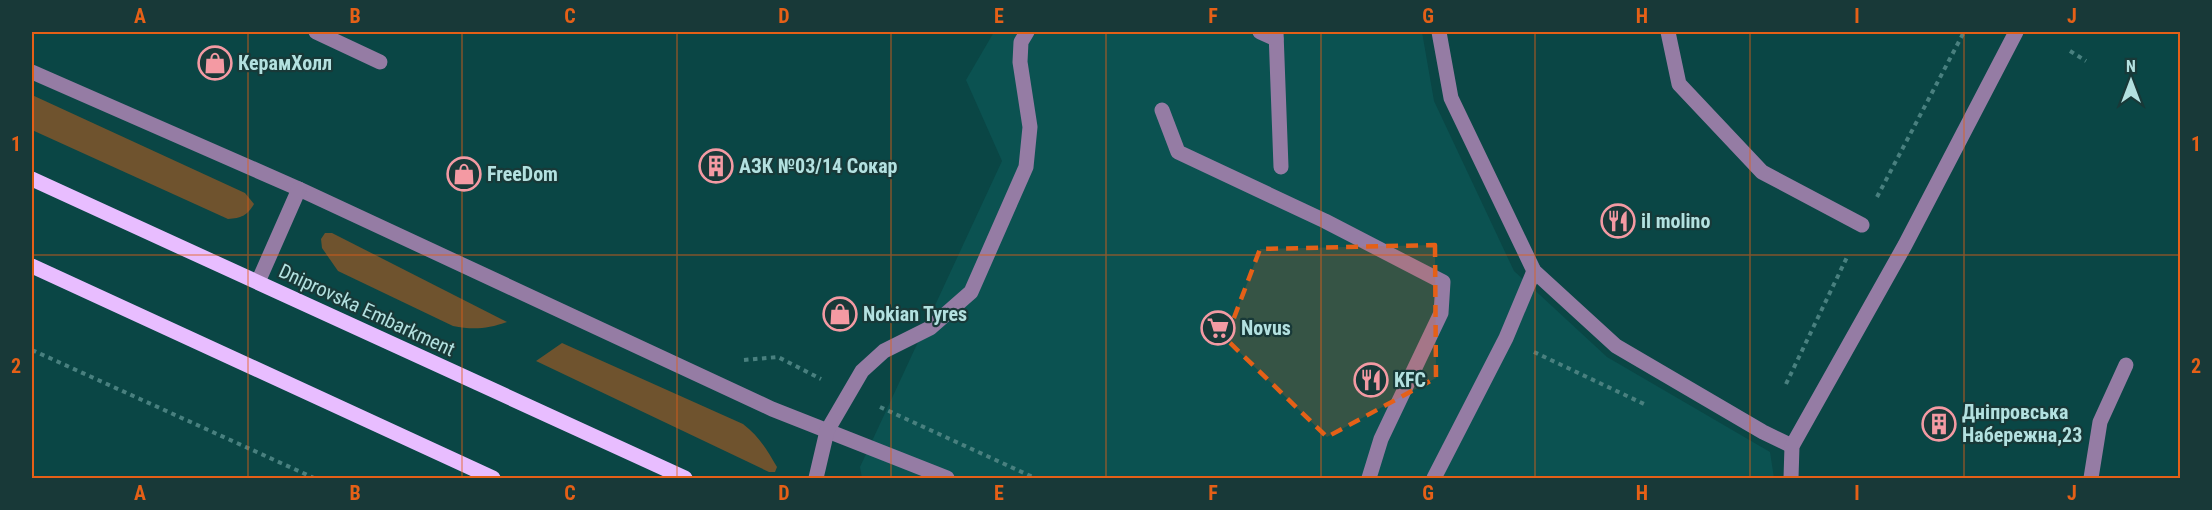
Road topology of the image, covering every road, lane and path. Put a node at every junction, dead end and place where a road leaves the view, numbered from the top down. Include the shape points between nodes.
1 (316, 32) edge
2 (1027, 32) edge
3 (1260, 32) edge
4 (1439, 32) edge
5 (1668, 32) edge
6 (2016, 32) edge
7 (1276, 35) edge
8 (2070, 51) dead end
9 (2086, 61) dead end
10 (380, 63) dead end
11 (32, 72) edge
12 (1162, 110) dead end
13 (1281, 167) dead end
14 (32, 179) edge
15 (299, 189) junction
16 (1862, 225) dead end
17 (32, 266) edge
18 (1534, 271) junction
19 (258, 282) junction
20 (1506, 339) junction
21 (32, 350) edge
22 (2126, 364) dead end
23 (848, 392) junction
24 (1646, 404) dead end
25 (827, 431) junction
26 (1792, 446) junction
27 (472, 474) edge
28 (314, 478) edge
29 (492, 478) edge
30 (685, 478) edge
31 (816, 478) edge
32 (947, 478) edge
33 (1035, 478) edge
34 (1370, 478) edge
35 (1434, 478) edge
36 (1791, 478) edge
37 (2091, 478) edge

1 - 10 street
2 - 23 street via 1021,42 1020,62 1030,127 1026,167 971,292 930,328 884,351 862,371
3 - 7 street
4 - 18 street via 1450,98
5 - 16 street via 1679,84 1762,172
6 - 26 street via 1905,245
7 - 13 street
8 - 9 path
11 - 15 street
12 - 34 street via 1178,152 1443,282 1441,313 1382,439
14 - 19 main road, Dniprovska Embarkment
15 - 19 street
15 - 25 street
17 - 27 main road
18 - 20 street
18 - 26 street via 1616,346
19 - 30 main road, Dniprovska Embarkment
20 - 24 path
20 - 35 street
21 - 28 path
22 - 37 street via 2100,422
23 - 25 street
23 - 33 path
25 - 31 street
25 - 32 street
26 - 36 street
27 - 29 main road

